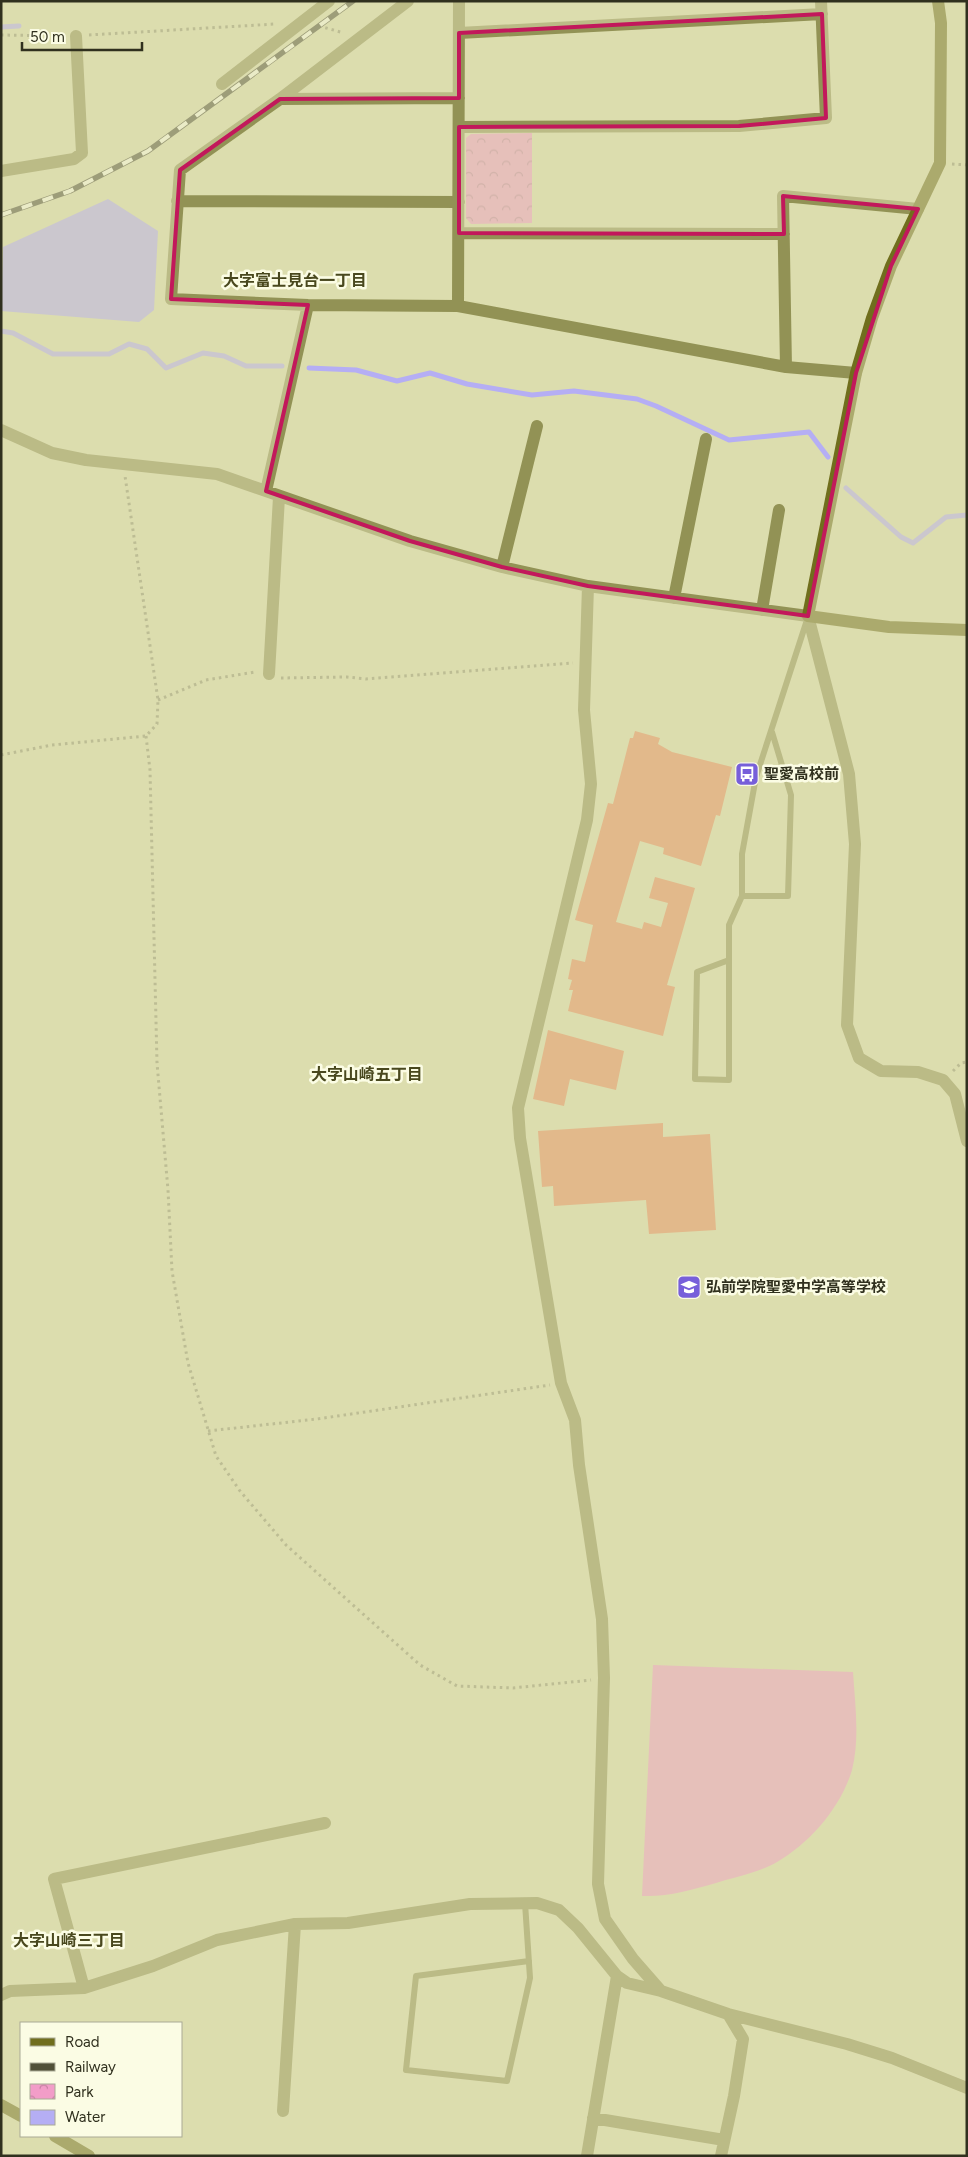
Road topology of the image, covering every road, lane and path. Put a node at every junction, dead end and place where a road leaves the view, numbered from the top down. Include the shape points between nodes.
1 (329, 1) edge
2 (408, 1) edge
3 (459, 1) edge
4 (938, 1) edge
5 (822, 8) edge
6 (301, 23) junction
7 (459, 33) junction
8 (1, 34) edge
9 (76, 36) junction
10 (361, 37) junction
11 (222, 84) dead end
12 (459, 98) junction
13 (280, 99) junction
14 (459, 127) junction
15 (1, 171) edge
16 (177, 201) junction
17 (459, 202) junction
18 (918, 209) junction
19 (459, 233) junction
20 (784, 234) junction
21 (308, 305) junction
22 (458, 306) junction
23 (786, 367) junction
24 (856, 373) junction
25 (537, 426) dead end
26 (1, 430) edge
27 (706, 439) dead end
28 (124, 466) junction
29 (266, 491) junction
30 (279, 497) junction
31 (778, 510) dead end
32 (502, 567) junction
33 (588, 586) junction
34 (674, 598) junction
35 (762, 610) junction
36 (808, 616) junction
37 (967, 630) edge
38 (586, 662) junction
39 (268, 674) junction
40 (158, 700) junction
41 (772, 732) junction
42 (146, 736) junction
43 (1, 755) edge
44 (742, 896) junction
45 (729, 960) junction
46 (967, 1141) edge
47 (562, 1383) junction
48 (208, 1431) junction
49 (604, 1678) junction
50 (325, 1823) dead end
51 (525, 1903) junction
52 (295, 1924) junction
53 (529, 1961) junction
54 (617, 1976) junction
55 (84, 1988) junction
56 (661, 1991) junction
57 (1, 1995) edge
58 (728, 2014) junction
59 (967, 2088) edge
60 (1, 2105) edge
61 (283, 2110) dead end
62 (20, 2115) edge
63 (593, 2118) junction
64 (57, 2137) edge
65 (724, 2140) junction
66 (89, 2156) edge
67 (587, 2156) edge
68 (721, 2156) edge

1 - 6 street
2 - 10 street
3 - 7 street
4 - 18 street via 941,23 940,163
5 - 7 street
5 - 14 street via 826,118 739,126
6 - 9 path
6 - 10 path
6 - 11 street
7 - 12 street
8 - 9 path
9 - 15 street via 82,153 74,159
10 - 13 street
12 - 13 street
12 - 14 street
13 - 16 street via 180,170
14 - 17 street
16 - 17 street
16 - 21 street via 171,299
17 - 19 street
18 - 20 street via 783,196
18 - 24 street via 890,266
19 - 20 street
19 - 22 street
20 - 23 street
21 - 22 street
21 - 29 street
22 - 23 street
23 - 24 street
24 - 36 street
25 - 32 street
26 - 28 street via 52,453
27 - 34 street
28 - 29 street via 217,474
28 - 40 path
29 - 30 street
30 - 32 street via 410,541
30 - 39 street
31 - 35 street
32 - 33 street
33 - 34 street
33 - 38 street
34 - 35 street
35 - 36 street
36 - 37 street via 888,627
36 - 41 lane
36 - 46 street via 849,774 854,826 847,1025 858,1058 881,1071 918,1072 943,1080 955,1094
38 - 39 path via 366,679 283,679
38 - 47 street via 584,710 591,784 587,820 518,1108 520,1138
39 - 40 path via 250,672 206,680
40 - 42 path via 157,724
41 - 44 lane via 756,777 742,854
41 - 44 lane via 791,796 788,896
42 - 43 path via 52,745
42 - 48 path via 150,770 158,1063 172,1272 188,1363
44 - 45 lane via 729,925
45 - 45 lane via 729,1080 695,1079 696,972
47 - 48 path via 317,1419
47 - 49 street via 575,1420 602,1619
48 - 49 path via 216,1456 286,1545 420,1665 457,1686 513,1688
49 - 56 street via 598,1884 605,1918
50 - 55 street via 54,1879
51 - 52 street via 470,1904 348,1923
51 - 53 lane
51 - 54 street via 559,1910
52 - 55 street via 217,1940 153,1966
52 - 61 street
53 - 53 lane via 530,1978 508,2081 406,2070 416,1976
54 - 56 street via 627,1983
54 - 63 street
55 - 57 street
56 - 58 street
58 - 59 street via 847,2044
58 - 65 street via 743,2039
60 - 62 street
63 - 65 street
63 - 67 street
64 - 66 street
65 - 68 street

